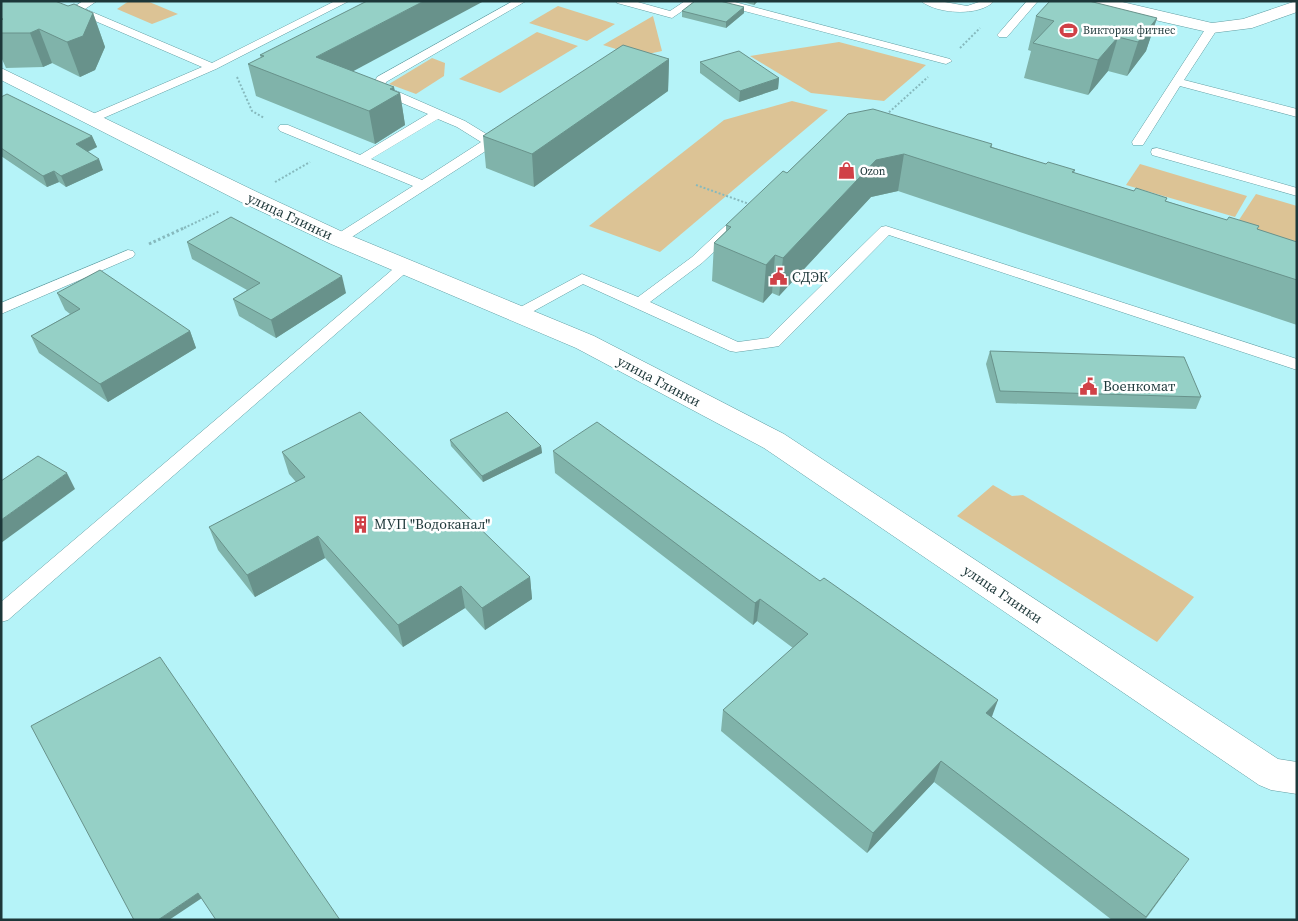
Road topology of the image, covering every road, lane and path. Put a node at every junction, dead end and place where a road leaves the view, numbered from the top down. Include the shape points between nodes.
1 (92, 1) edge
2 (316, 1) edge
3 (344, 1) edge
4 (521, 1) edge
5 (621, 1) edge
6 (692, 1) edge
7 (718, 1) edge
8 (926, 1) edge
9 (990, 1) edge
10 (1033, 1) edge
11 (1095, 1) edge
12 (1297, 6) edge
13 (332, 7) junction
14 (1219, 28) junction
15 (1003, 35) dead end
16 (229, 58) junction
17 (946, 61) dead end
18 (212, 67) junction
19 (1, 73) edge
20 (1178, 82) junction
21 (1297, 113) edge
22 (437, 114) junction
23 (92, 119) junction
24 (511, 124) edge
25 (284, 128) joint
26 (490, 142) junction
27 (1138, 142) dead end
28 (334, 148) junction
29 (1157, 152) dead end
30 (362, 159) junction
31 (423, 185) junction
32 (696, 186) dead end
33 (1297, 192) edge
34 (248, 197) junction
35 (755, 206) joint
36 (222, 210) dead end
37 (338, 239) junction
38 (128, 254) joint
39 (404, 267) junction
40 (639, 303) junction
41 (1, 309) edge
42 (518, 314) junction
43 (1297, 365) edge
44 (1, 614) edge
45 (1284, 776) edge

1 - 18 lane via 76,9
2 - 13 lane
3 - 13 lane
4 - 22 lane via 381,80 378,88
5 - 6 lane via 672,15
7 - 17 lane
8 - 9 lane via 959,9 985,6
10 - 15 lane
11 - 14 street
12 - 14 street via 1246,24
13 - 16 lane
14 - 20 lane
16 - 18 lane
16 - 25 path via 252,111
18 - 23 lane
19 - 23 street, улица Глинки
20 - 21 lane
20 - 27 lane
22 - 26 lane
22 - 30 lane
23 - 34 street, улица Глинки
24 - 26 lane via 495,134
25 - 28 lane
26 - 31 lane
28 - 30 lane
28 - 34 path
29 - 33 lane
30 - 31 lane
31 - 37 lane
32 - 35 path
34 - 37 street, улица Глинки
35 - 40 lane via 697,260
36 - 38 path
37 - 39 street, улица Глинки
38 - 41 lane
39 - 42 street, улица Глинки
39 - 44 lane
40 - 42 lane via 582,278
40 - 43 lane via 736,347 773,342 886,230
42 - 45 street, улица Глинки via 585,342 774,440

